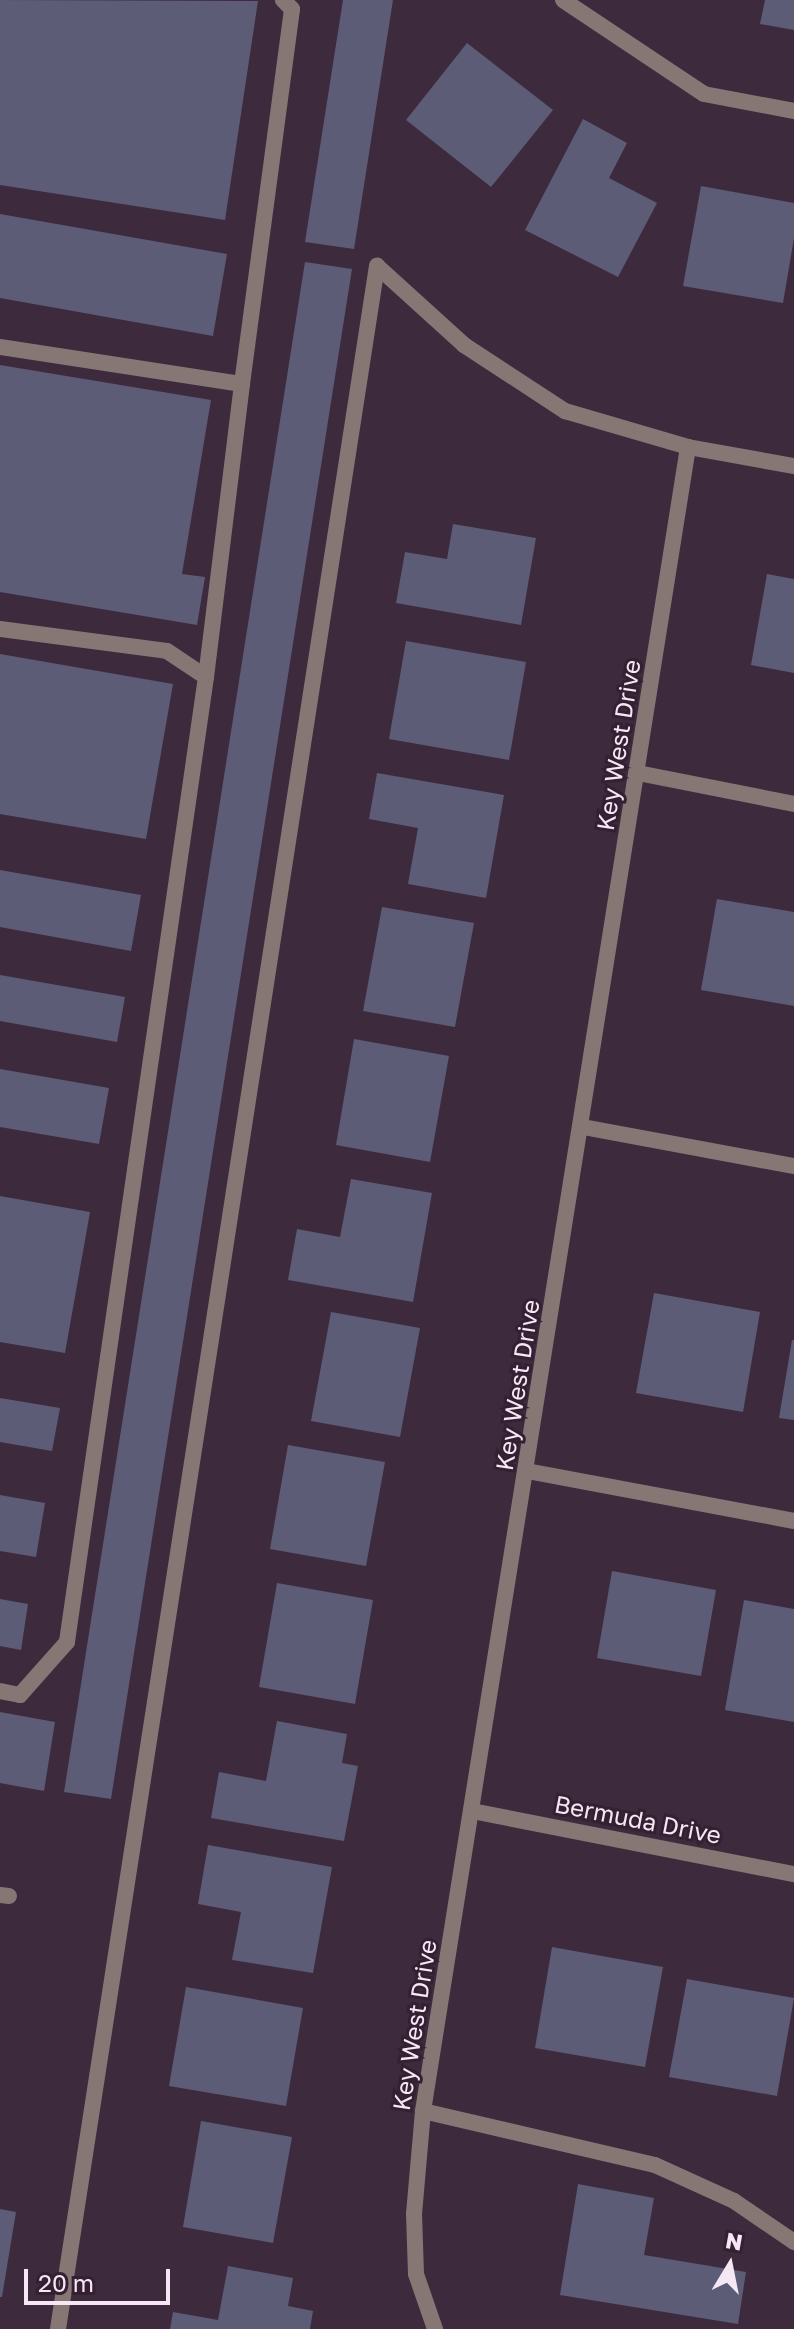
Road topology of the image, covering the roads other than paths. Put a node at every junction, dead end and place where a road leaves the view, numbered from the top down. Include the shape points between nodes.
1 (283, 0) edge
2 (563, 0) edge
3 (794, 111) edge
4 (0, 347) edge
5 (242, 384) junction
6 (688, 447) junction
7 (794, 466) edge
8 (0, 629) edge
9 (206, 677) junction
10 (638, 773) junction
11 (794, 804) edge
12 (583, 1127) junction
13 (794, 1166) edge
14 (527, 1471) junction
15 (794, 1521) edge
16 (0, 1691) edge
17 (472, 1811) junction
18 (794, 1874) edge
19 (423, 2111) junction
20 (794, 2242) edge
21 (58, 2329) edge
22 (435, 2329) edge

1 - 5 street via 292,9
2 - 3 street via 704,94
4 - 5 street
5 - 9 street
6 - 7 street
6 - 10 street, Key West Drive
6 - 21 street via 565,411 464,345 377,266
8 - 9 street via 167,651
9 - 16 street via 67,1642 20,1695
10 - 11 street
10 - 12 street, Key West Drive
12 - 13 street
12 - 14 street, Key West Drive
14 - 15 street
14 - 17 street, Key West Drive
17 - 18 street, Bermuda Drive
17 - 19 street, Key West Drive
19 - 20 street via 655,2165 734,2201
19 - 22 street, Key West Drive via 414,2214 416,2274

